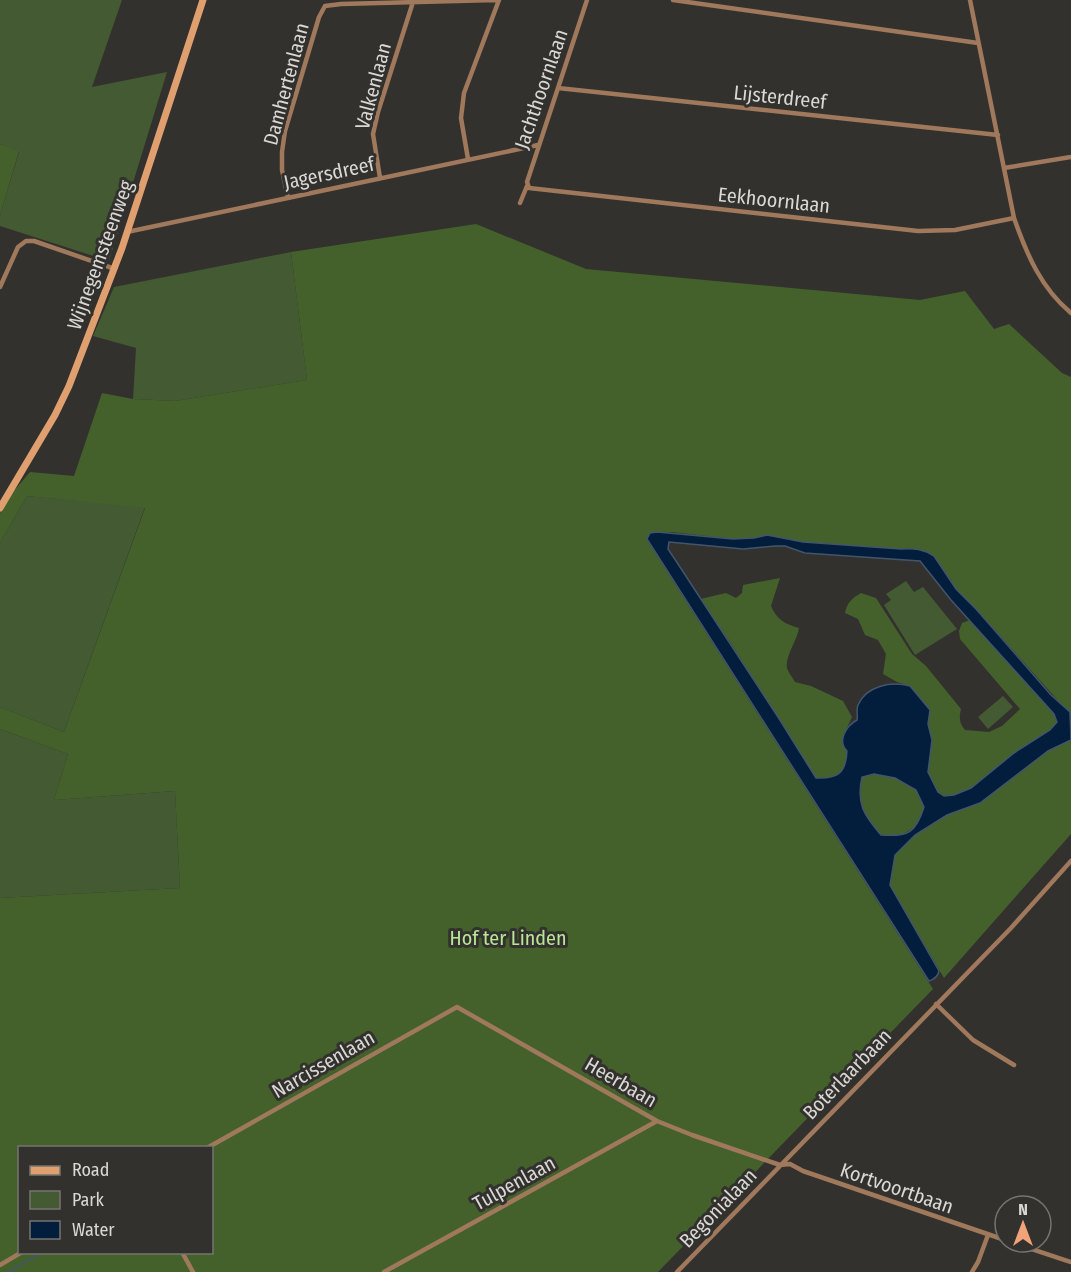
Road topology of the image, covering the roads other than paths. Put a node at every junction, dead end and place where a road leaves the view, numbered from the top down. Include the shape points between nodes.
1 (203, 0) edge
2 (497, 0) edge
3 (587, 0) edge
4 (673, 0) edge
5 (970, 0) edge
6 (412, 3) junction
7 (978, 43) junction
8 (558, 88) junction
9 (998, 135) junction
10 (538, 145) junction
11 (1071, 157) edge
12 (468, 159) junction
13 (1004, 168) junction
14 (380, 178) junction
15 (528, 187) junction
16 (288, 198) junction
17 (520, 202) dead end
18 (1014, 218) junction
19 (127, 232) junction
20 (115, 268) junction
21 (0, 284) edge
22 (1071, 313) edge
23 (0, 508) edge
24 (1071, 861) edge
25 (936, 1004) junction
26 (455, 1007) joint
27 (1014, 1065) dead end
28 (657, 1121) junction
29 (211, 1146) edge
30 (780, 1165) junction
31 (988, 1234) junction
32 (993, 1236) edge
33 (19, 1254) edge
34 (184, 1254) edge
35 (1047, 1254) edge
36 (1071, 1262) edge
37 (0, 1265) edge
38 (194, 1272) edge
39 (384, 1272) edge
40 (677, 1272) edge
41 (972, 1272) edge

1 - 19 street, Wijnegemsteenweg
2 - 6 street, Damhertenlaan
2 - 12 street via 464,93 461,118
3 - 8 street, Jachthoornlaan
4 - 7 street
5 - 7 street
6 - 14 street, Valkenlaan via 373,134
6 - 16 street, Damhertenlaan via 325,6 285,131 282,170
7 - 9 street
8 - 9 street, Lijsterdreef
8 - 10 street, Jachthoornlaan
9 - 13 street
10 - 12 street, Jagersdreef
10 - 15 street, Jachthoornlaan
11 - 13 street
12 - 14 street, Jagersdreef
13 - 18 street
14 - 16 street, Jagersdreef
15 - 17 street, Jachthoornlaan
15 - 18 street, Eekhoornlaan via 918,231 955,230
16 - 19 street, Jagersdreef
18 - 22 street via 1026,252 1046,287
19 - 20 street, Wijnegemsteenweg
20 - 21 street via 26,241 18,247
20 - 23 street, Wijnegemsteenweg via 63,400
24 - 25 street, Boterlaarbaan
25 - 27 street via 973,1040
25 - 30 street, Boterlaarbaan
26 - 28 street, Heerbaan
26 - 29 street, Narcissenlaan
28 - 30 street, Heerbaan
28 - 39 street, Tulpenlaan
30 - 31 street, Kortvoortbaan via 790,1164
30 - 40 street, Begonialaan
31 - 32 street, Kortvoortbaan
31 - 41 street
33 - 37 street
34 - 38 street
35 - 36 street

